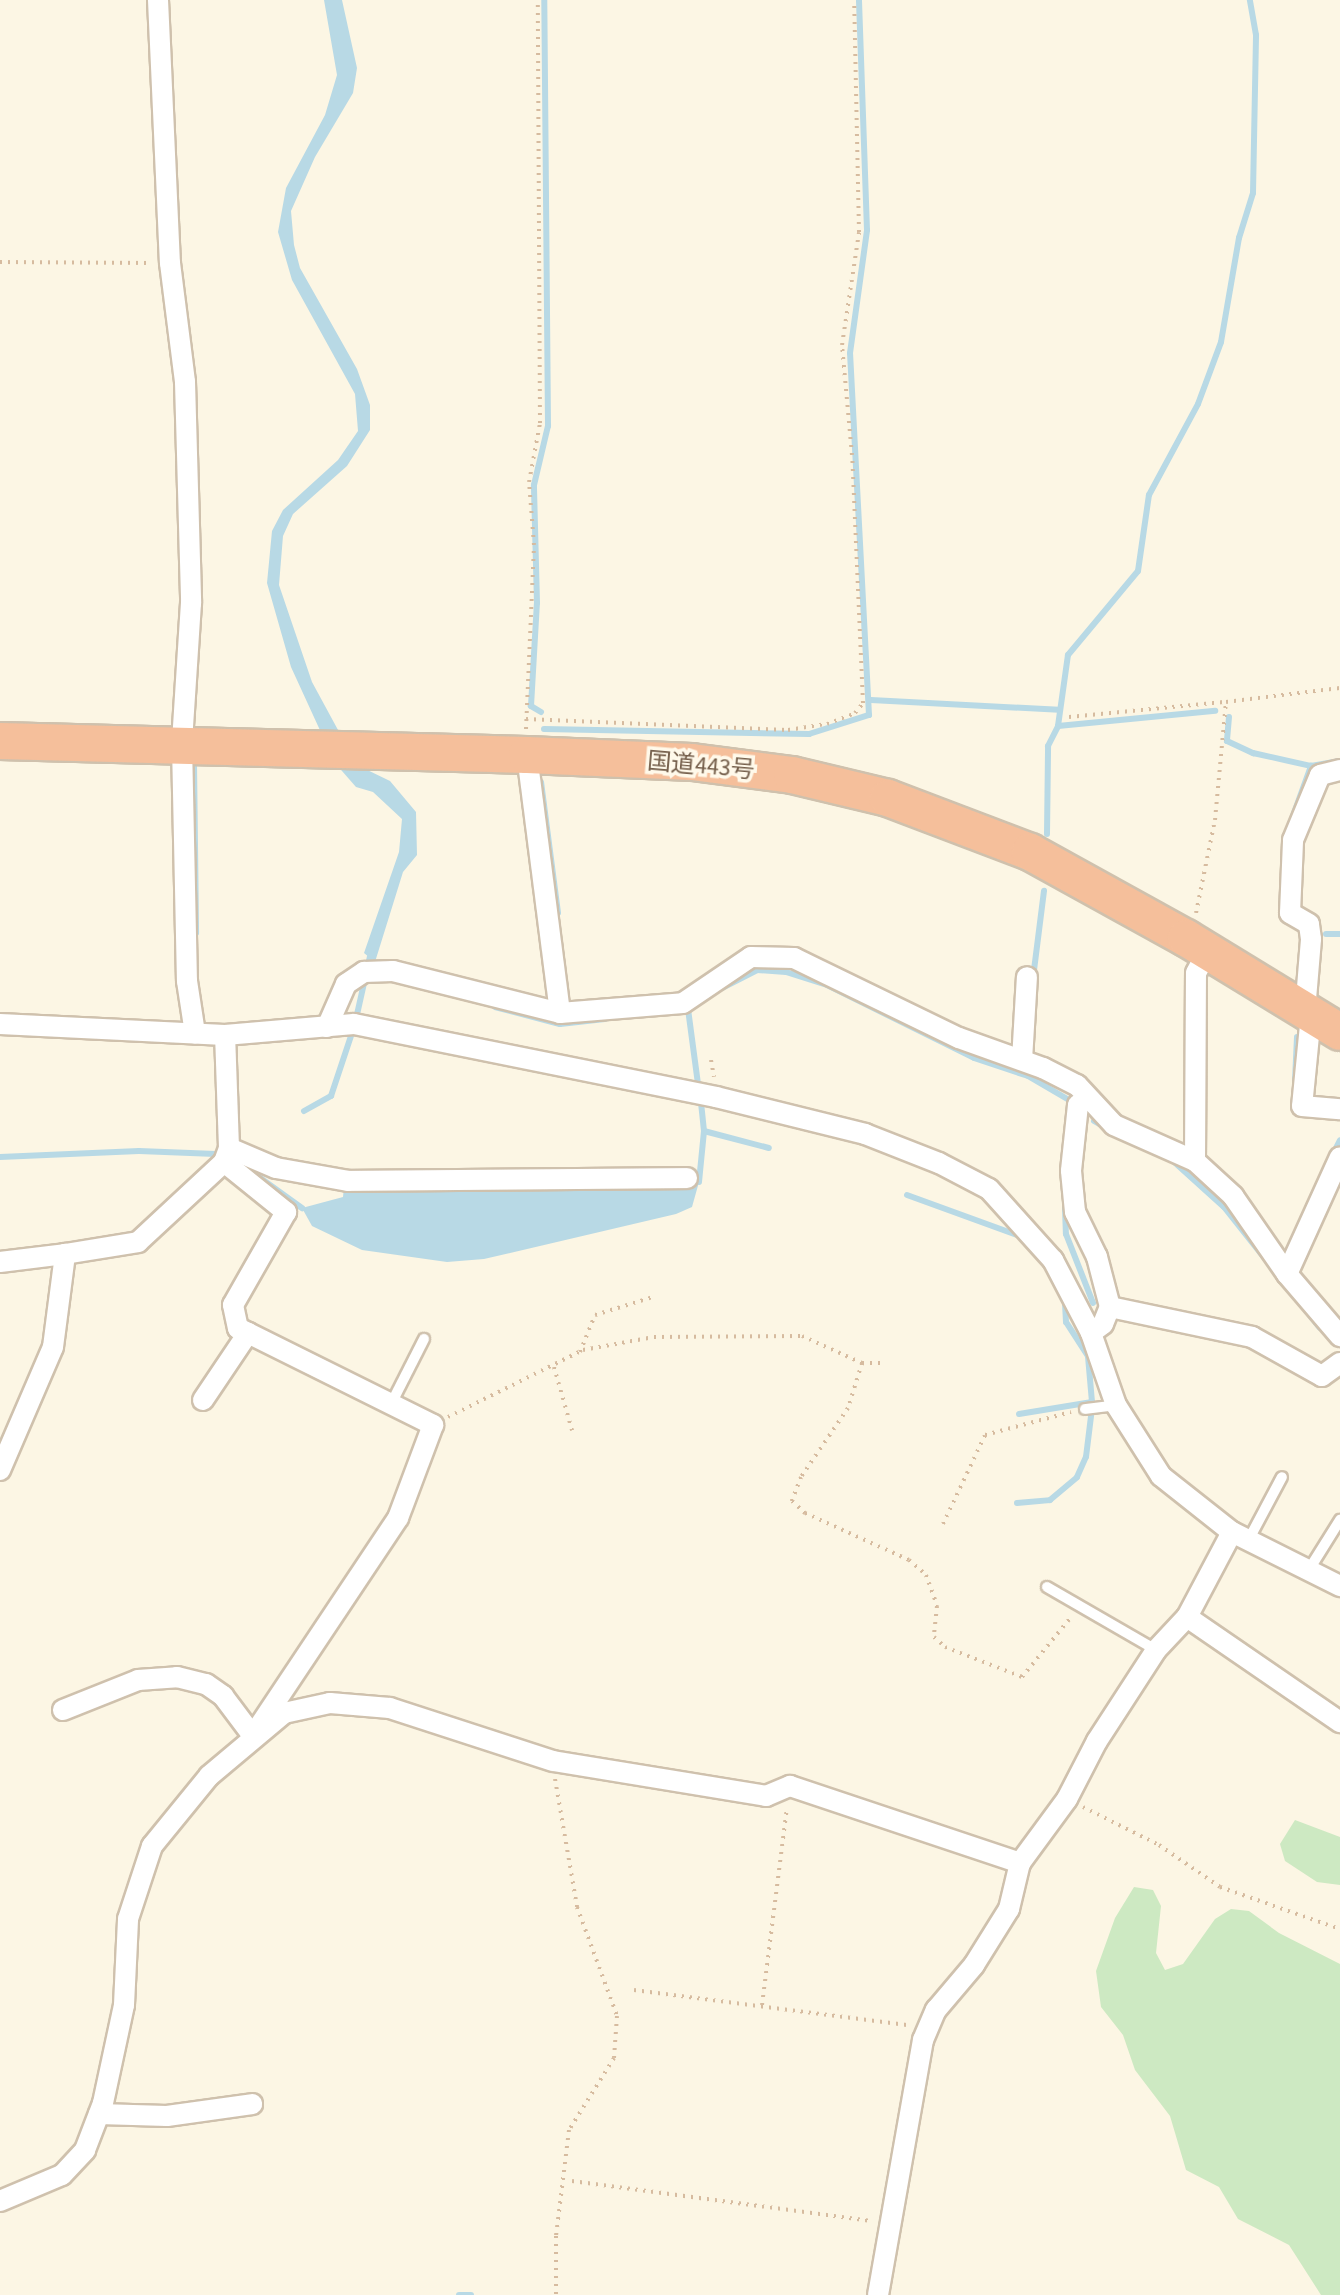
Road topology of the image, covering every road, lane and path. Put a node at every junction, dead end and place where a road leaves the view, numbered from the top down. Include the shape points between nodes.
1 (158, 0) edge
2 (538, 0) edge
3 (854, 0) edge
4 (0, 262) edge
5 (170, 263) junction
6 (1340, 688) edge
7 (1226, 702) junction
8 (1069, 717) dead end
9 (526, 719) junction
10 (0, 741) edge
11 (182, 744) junction
12 (527, 755) junction
13 (1340, 770) edge
14 (1196, 945) junction
15 (1027, 977) dead end
16 (560, 1013) junction
17 (1319, 1019) edge
18 (0, 1024) edge
19 (327, 1027) junction
20 (195, 1033) junction
21 (225, 1035) junction
22 (1022, 1060) junction
23 (1086, 1099) junction
24 (1340, 1109) edge
25 (227, 1155) junction
26 (1340, 1157) edge
27 (1195, 1161) junction
28 (687, 1178) dead end
29 (65, 1254) junction
30 (0, 1262) edge
31 (1287, 1274) junction
32 (653, 1297) dead end
33 (1110, 1307) junction
34 (248, 1333) junction
35 (1091, 1333) junction
36 (1339, 1333) edge
37 (424, 1339) dead end
38 (579, 1352) junction
39 (862, 1363) junction
40 (882, 1363) dead end
41 (1340, 1363) edge
42 (554, 1366) junction
43 (203, 1400) dead end
44 (391, 1404) junction
45 (1109, 1406) junction
46 (1085, 1409) joint
47 (433, 1425) junction
48 (572, 1430) dead end
49 (0, 1470) edge
50 (1282, 1477) dead end
51 (1340, 1520) edge
52 (943, 1524) dead end
53 (1240, 1536) junction
54 (1310, 1568) junction
55 (1340, 1586) edge
56 (1047, 1587) dead end
57 (1080, 1609) junction
58 (1187, 1617) junction
59 (1156, 1650) junction
60 (63, 1710) dead end
61 (1340, 1722) edge
62 (253, 1736) junction
63 (553, 1761) junction
64 (790, 1786) junction
65 (1067, 1799) junction
66 (1020, 1863) junction
67 (1339, 1928) edge
68 (634, 1990) dead end
69 (762, 2005) junction
70 (913, 2025) dead end
71 (252, 2104) dead end
72 (99, 2114) junction
73 (572, 2181) dead end
74 (0, 2201) edge
75 (889, 2224) junction
76 (558, 2295) edge
77 (878, 2295) edge

1 - 5 street
2 - 9 path via 540,423 529,482 534,545
3 - 9 path via 859,232 842,345 863,703 855,713 827,724 788,730
4 - 5 path
5 - 11 street via 185,382 191,603
6 - 7 path
7 - 8 path
7 - 14 path
9 - 12 path
10 - 11 highway, 国道443号
11 - 12 highway, 国道443号
11 - 20 street via 187,981
12 - 14 highway, 国道443号 via 692,762 792,775 888,798 1030,852
12 - 16 street
13 - 17 street via 1320,775 1293,840 1290,913 1309,924
14 - 17 highway, 国道443号
14 - 27 street
15 - 22 street
16 - 19 street via 393,971 364,972 346,984
16 - 22 street via 683,1003 751,957 794,958 959,1038
17 - 24 street via 1302,1106
18 - 20 street
19 - 21 street
19 - 35 street via 354,1024 716,1097 865,1134 939,1163 989,1189 1036,1239
20 - 21 street
21 - 25 street
22 - 23 street via 1077,1085
23 - 27 street via 1114,1125
23 - 33 street via 1078,1105 1071,1171 1075,1212 1097,1257
25 - 28 street via 348,1181
25 - 29 street via 138,1242
25 - 34 street via 286,1212 233,1305 238,1328
26 - 31 street
27 - 31 street via 1233,1196
29 - 30 street
29 - 49 street via 53,1347
31 - 36 street
32 - 38 path via 595,1315
33 - 35 street via 1103,1324
33 - 41 street via 1252,1337 1322,1376
34 - 43 street
34 - 44 street
35 - 45 street
37 - 44 lane
38 - 39 path via 654,1337 802,1336
38 - 42 path
39 - 40 path
39 - 57 path via 848,1408 801,1477 792,1501 805,1513 909,1560 926,1575 937,1606 934,1637 945,1647 1018,1677
42 - 47 path
42 - 48 path
44 - 47 street
45 - 46 lane
45 - 53 street via 1161,1476
46 - 52 path via 985,1435
47 - 62 street via 398,1518
50 - 53 lane
51 - 54 lane
53 - 54 street
53 - 58 street
54 - 55 street
56 - 57 lane
57 - 59 lane
58 - 59 street
58 - 61 street
59 - 65 street
60 - 62 street via 138,1680 177,1677 206,1684 223,1696
62 - 63 street via 284,1713 307,1706 390,1708
62 - 72 street via 209,1776 152,1846 128,1919 124,2005
63 - 64 street via 766,1796
63 - 76 path via 577,1907 617,2016 614,2058 569,2130 556,2236
64 - 66 street
64 - 69 path
65 - 66 street
65 - 67 path via 1159,1845 1220,1887
66 - 75 street via 1009,1909 974,1965 936,2010 923,2040
68 - 69 path
69 - 70 path
71 - 72 street via 167,2116
72 - 74 street via 85,2150 62,2175
73 - 75 path
75 - 77 street

